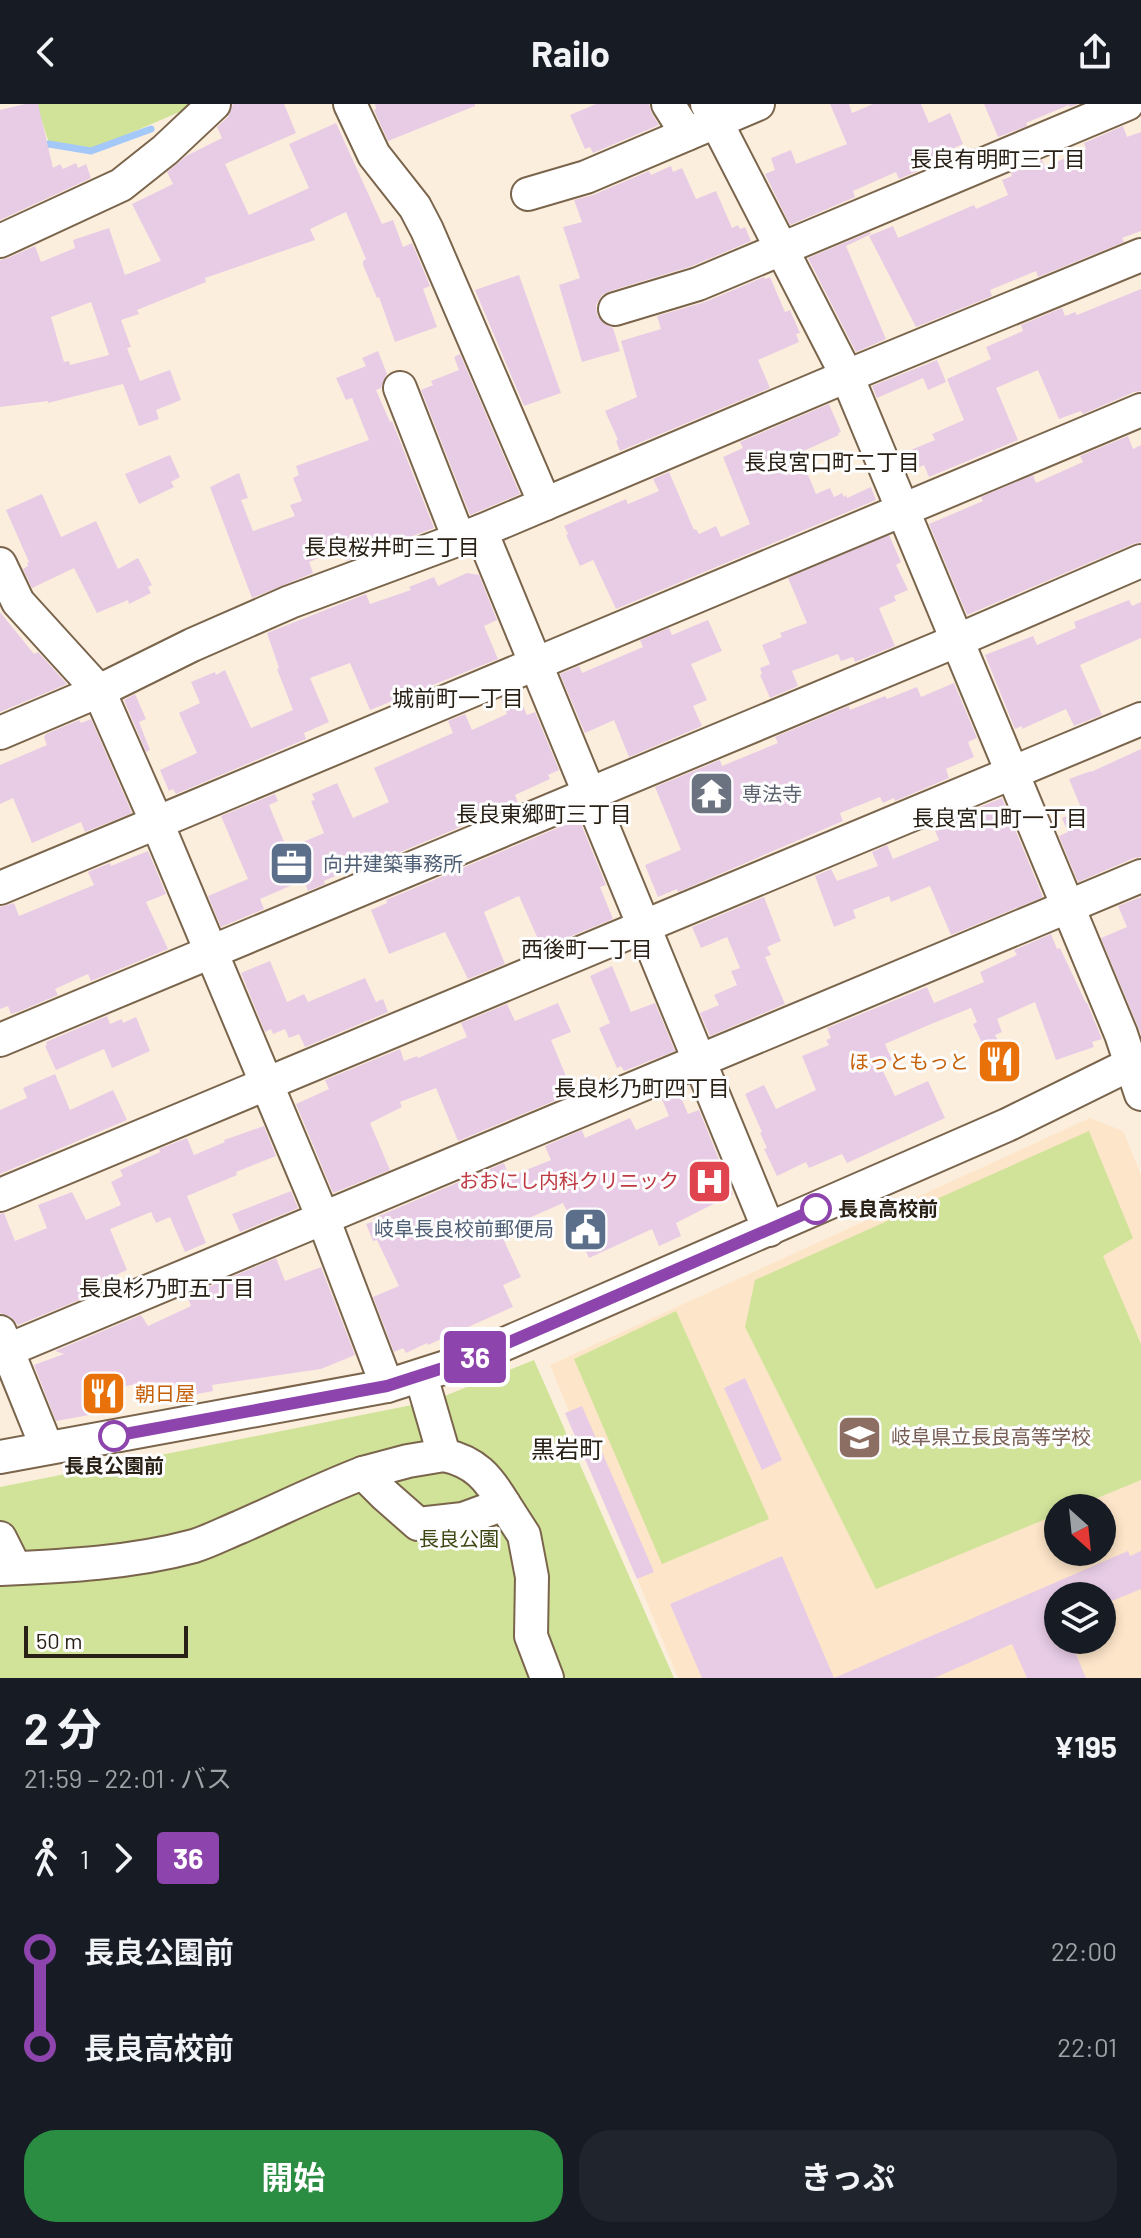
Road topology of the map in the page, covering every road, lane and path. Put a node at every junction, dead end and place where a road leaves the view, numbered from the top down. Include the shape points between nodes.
1 (214, 104) edge
2 (350, 104) edge
3 (668, 104) edge
4 (1127, 104) edge
5 (733, 109) edge
6 (687, 134) junction
7 (528, 194) dead end
8 (0, 241) edge
9 (780, 250) junction
10 (1141, 255) edge
11 (615, 309) dead end
12 (847, 376) junction
13 (400, 388) dead end
14 (1141, 410) edge
15 (545, 504) junction
16 (902, 508) junction
17 (470, 535) junction
18 (1141, 561) edge
19 (0, 564) edge
20 (956, 641) junction
21 (534, 665) junction
22 (99, 691) junction
23 (1141, 719) edge
24 (0, 733) edge
25 (1012, 773) junction
26 (588, 795) junction
27 (157, 823) junction
28 (1141, 876) edge
29 (0, 888) edge
30 (1068, 907) junction
31 (643, 927) junction
32 (212, 952) junction
33 (0, 1040) edge
34 (699, 1061) junction
35 (1136, 1062) edge
36 (267, 1084) junction
37 (1141, 1094) edge
38 (0, 1195) edge
39 (323, 1218) junction
40 (769, 1230) junction
41 (4, 1341) edge
42 (421, 1376) junction
43 (387, 1386) junction
44 (47, 1448) junction
45 (444, 1455) junction
46 (0, 1457) edge
47 (363, 1473) junction
48 (504, 1504) junction
49 (0, 1538) edge
50 (7, 1568) edge
51 (547, 1678) edge

1 - 8 street via 121,185
2 - 15 street via 374,155 427,230
3 - 6 street
4 - 9 street
5 - 6 street
5 - 9 street
6 - 7 street via 586,177
9 - 11 street via 698,284
9 - 12 street
10 - 12 street
12 - 15 street
12 - 16 street
13 - 17 street
14 - 16 street
15 - 17 street
16 - 20 street
16 - 21 street
17 - 21 street
17 - 22 street via 290,602
18 - 20 street
19 - 22 street via 18,602
20 - 25 street
20 - 26 street
21 - 26 street
21 - 27 street
22 - 24 street
22 - 27 street
23 - 25 street
25 - 30 street
25 - 31 street
26 - 31 street
26 - 32 street
27 - 29 street
27 - 32 street
28 - 30 street
30 - 34 street
30 - 35 street
31 - 34 street
31 - 36 street
32 - 33 street
32 - 36 street
34 - 39 street
34 - 40 street
35 - 37 street
35 - 40 street
36 - 38 street
36 - 39 street
39 - 41 street
39 - 43 street
40 - 42 street
41 - 44 street
42 - 43 street
42 - 45 street
43 - 44 street
44 - 46 street
45 - 47 street
45 - 48 street via 472,1464
47 - 48 street via 418,1524 463,1519
47 - 50 street via 197,1545 141,1558
48 - 51 street via 524,1535 532,1577 531,1636
49 - 50 street

